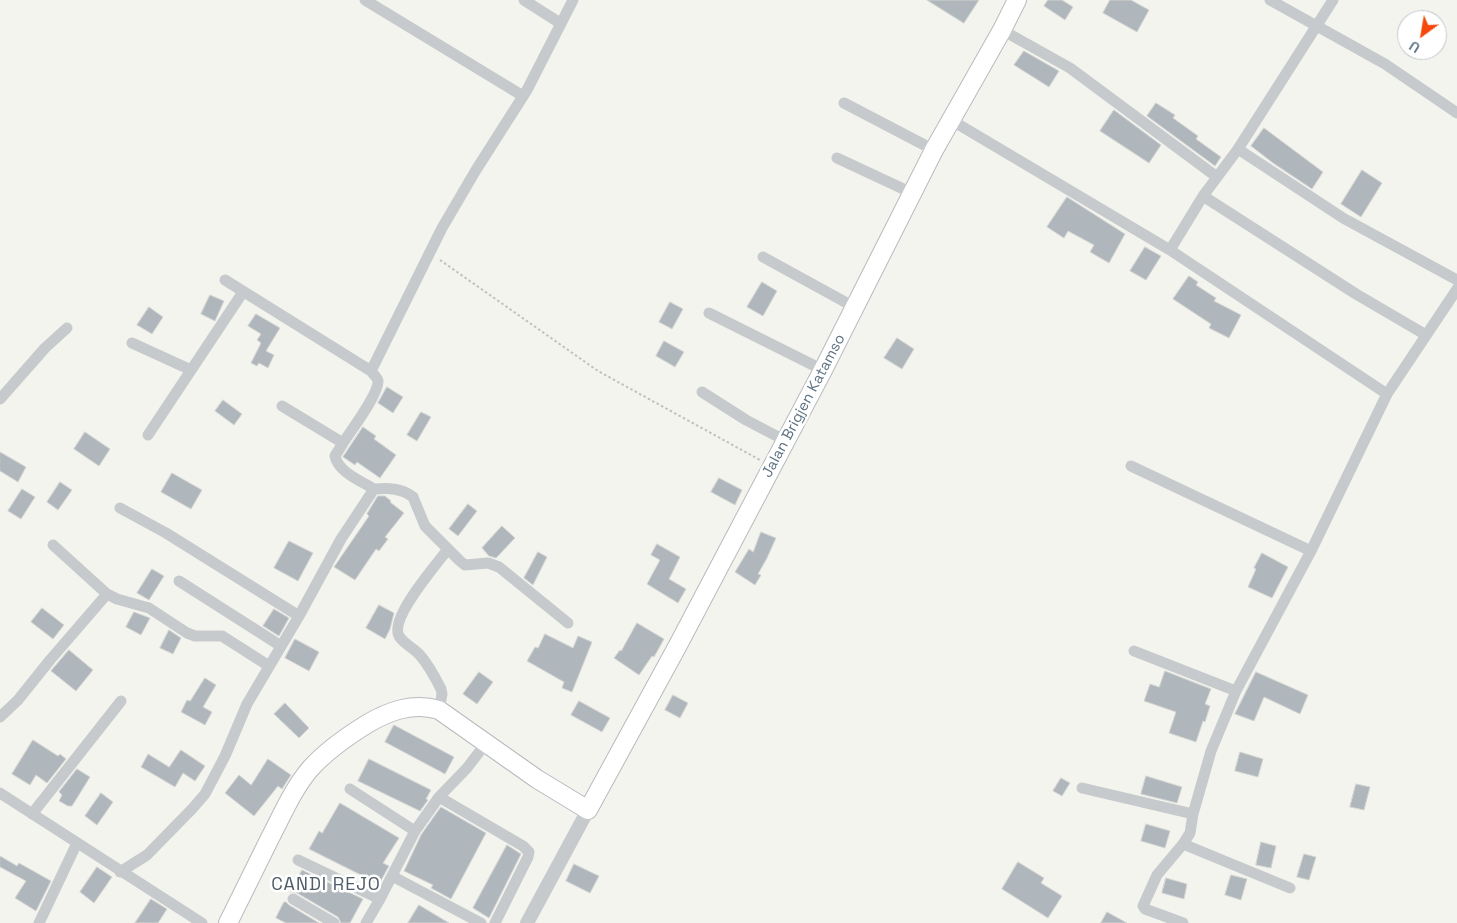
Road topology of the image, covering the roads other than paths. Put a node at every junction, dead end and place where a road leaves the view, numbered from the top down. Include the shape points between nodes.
1 (365, 0) edge
2 (524, 0) edge
3 (573, 0) edge
4 (1017, 0) edge
5 (1270, 0) edge
6 (1333, 0) edge
7 (560, 23) junction
8 (1317, 27) junction
9 (1002, 30) junction
10 (524, 96) junction
11 (844, 103) dead end
12 (1457, 113) edge
13 (951, 120) junction
14 (1238, 149) junction
15 (934, 150) junction
16 (837, 158) dead end
17 (1217, 177) junction
18 (912, 192) junction
19 (1203, 196) junction
20 (1170, 250) junction
21 (763, 257) dead end
22 (225, 280) dead end
23 (1457, 280) edge
24 (1457, 289) edge
25 (243, 292) junction
26 (856, 308) junction
27 (709, 313) dead end
28 (67, 328) dead end
29 (1426, 335) junction
30 (132, 343) dead end
31 (191, 370) junction
32 (823, 370) junction
33 (372, 372) junction
34 (702, 392) dead end
35 (1387, 394) junction
36 (0, 399) edge
37 (282, 406) dead end
38 (148, 434) dead end
39 (786, 441) junction
40 (343, 443) junction
41 (1131, 466) dead end
42 (374, 489) junction
43 (120, 508) dead end
44 (53, 544) dead end
45 (448, 549) junction
46 (1311, 551) junction
47 (179, 580) dead end
48 (107, 594) junction
49 (299, 616) junction
50 (568, 623) dead end
51 (281, 646) junction
52 (1134, 651) dead end
53 (269, 666) junction
54 (1236, 691) junction
55 (121, 701) dead end
56 (438, 710) junction
57 (0, 718) edge
58 (486, 743) junction
59 (1082, 788) dead end
60 (350, 789) dead end
61 (0, 793) edge
62 (439, 797) junction
63 (588, 810) junction
64 (32, 814) junction
65 (1193, 814) junction
66 (415, 830) junction
67 (77, 844) junction
68 (1183, 844) junction
69 (298, 860) dead end
70 (120, 872) junction
71 (392, 876) junction
72 (1290, 888) dead end
73 (293, 899) dead end
74 (380, 900) junction
75 (371, 921) edge
76 (39, 923) edge
77 (202, 923) edge
78 (228, 923) edge
79 (334, 923) edge
80 (480, 923) edge
81 (495, 923) edge
82 (528, 923) edge
83 (1183, 923) edge

1 - 10 street
2 - 7 street
3 - 7 street
4 - 9 main road, Jalan Brigjen Katamso
5 - 8 street
6 - 8 street
7 - 10 street
8 - 12 street via 1385,64
8 - 14 street
9 - 13 main road, Jalan Brigjen Katamso
9 - 17 street via 1070,68
10 - 33 street via 476,170 430,253
11 - 15 street
13 - 15 main road, Jalan Brigjen Katamso
13 - 20 street
14 - 17 street
14 - 23 street via 1344,218
15 - 18 main road, Jalan Brigjen Katamso
16 - 18 street
17 - 19 street
18 - 26 main road, Jalan Brigjen Katamso
19 - 20 street
19 - 29 street
20 - 35 street
21 - 26 street
22 - 25 street
24 - 29 street
25 - 31 street
25 - 33 street
26 - 32 main road, Jalan Brigjen Katamso
27 - 32 street
28 - 36 street
29 - 35 street
30 - 31 street
31 - 38 street
32 - 39 main road, Jalan Brigjen Katamso
33 - 40 street via 377,377 378,387
34 - 39 street
35 - 46 street
37 - 40 street
39 - 63 main road, Jalan Brigjen Katamso
40 - 42 street via 335,456 336,462
41 - 46 street
42 - 45 street via 390,488 414,497 425,526
42 - 49 street via 341,539
43 - 49 street
44 - 48 street
45 - 50 street via 465,565 488,563 499,567
45 - 56 street via 404,608 397,630 399,637 427,664 438,683 442,694
46 - 54 street
47 - 51 street
48 - 53 street via 149,608 195,636 222,636
48 - 57 street
49 - 51 street
51 - 53 street
52 - 54 street
53 - 70 street via 247,704 205,794 147,855
54 - 65 street via 1211,751
55 - 64 street
56 - 58 main road
56 - 78 main road via 417,707 389,712 329,750 310,770 285,808
58 - 62 street
58 - 63 main road
59 - 65 street
60 - 66 street
61 - 64 street
62 - 66 street
62 - 81 street via 529,852
63 - 82 street
64 - 67 street
65 - 68 street via 1190,833
66 - 71 street
67 - 70 street
67 - 76 street
68 - 72 street
68 - 83 street via 1157,875 1143,906 1145,910
69 - 74 street
70 - 77 street
71 - 74 street
71 - 80 street
73 - 79 street
74 - 75 street

